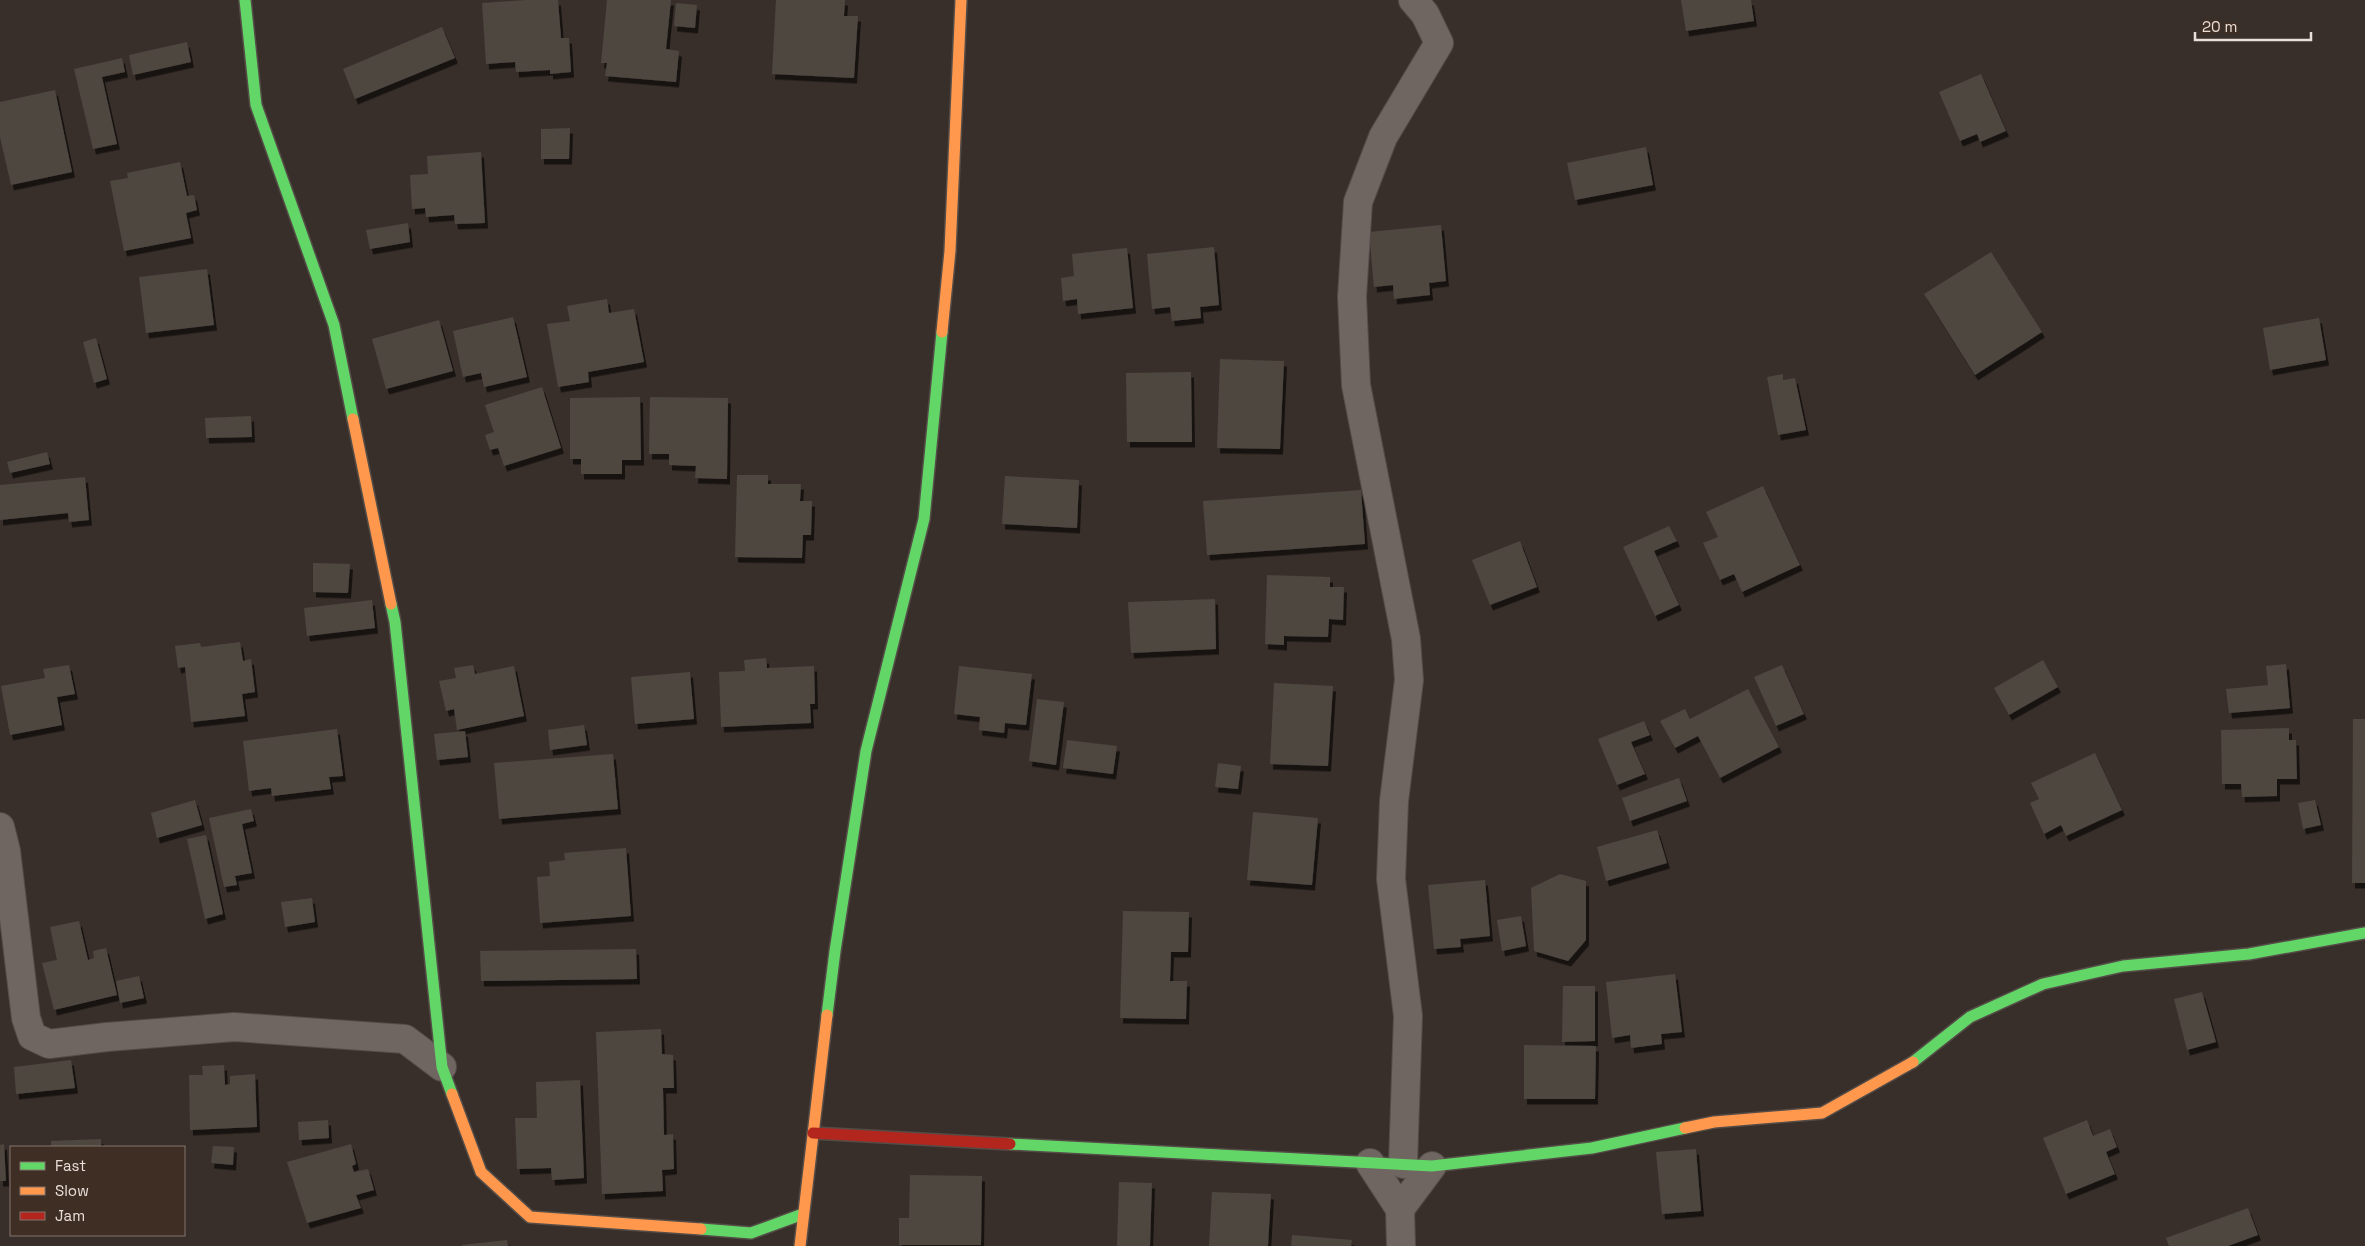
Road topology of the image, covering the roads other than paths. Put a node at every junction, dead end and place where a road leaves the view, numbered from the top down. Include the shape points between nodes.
1 (245, 0) edge
2 (961, 0) edge
3 (1413, 0) edge
4 (0, 827) edge
5 (2365, 933) edge
6 (437, 1018) junction
7 (405, 1039) junction
8 (442, 1067) junction
9 (813, 1133) junction
10 (1370, 1163) junction
11 (1403, 1164) junction
12 (1432, 1166) junction
13 (1400, 1209) junction
14 (804, 1214) junction
15 (757, 1240) edge
16 (800, 1246) edge
17 (1401, 1246) edge

1 - 6 street via 256,105 334,325 395,622
2 - 9 street via 950,251 924,519 866,752 835,951
3 - 11 street via 1425,14 1439,43 1383,137 1358,202 1352,297 1356,385 1406,639 1408,680 1394,801 1391,879 1408,1016
4 - 7 street via 6,852 26,1018 32,1036 49,1044 234,1027
5 - 12 street via 2249,954 2123,966 2043,984 1970,1017 1920,1058 1822,1113 1714,1122 1592,1148
6 - 7 street
6 - 8 street
7 - 8 street
8 - 15 street via 481,1172 530,1217
9 - 10 street
9 - 14 street
10 - 11 street
10 - 13 street
11 - 12 street
12 - 13 street
13 - 17 street
14 - 15 street
14 - 16 street

